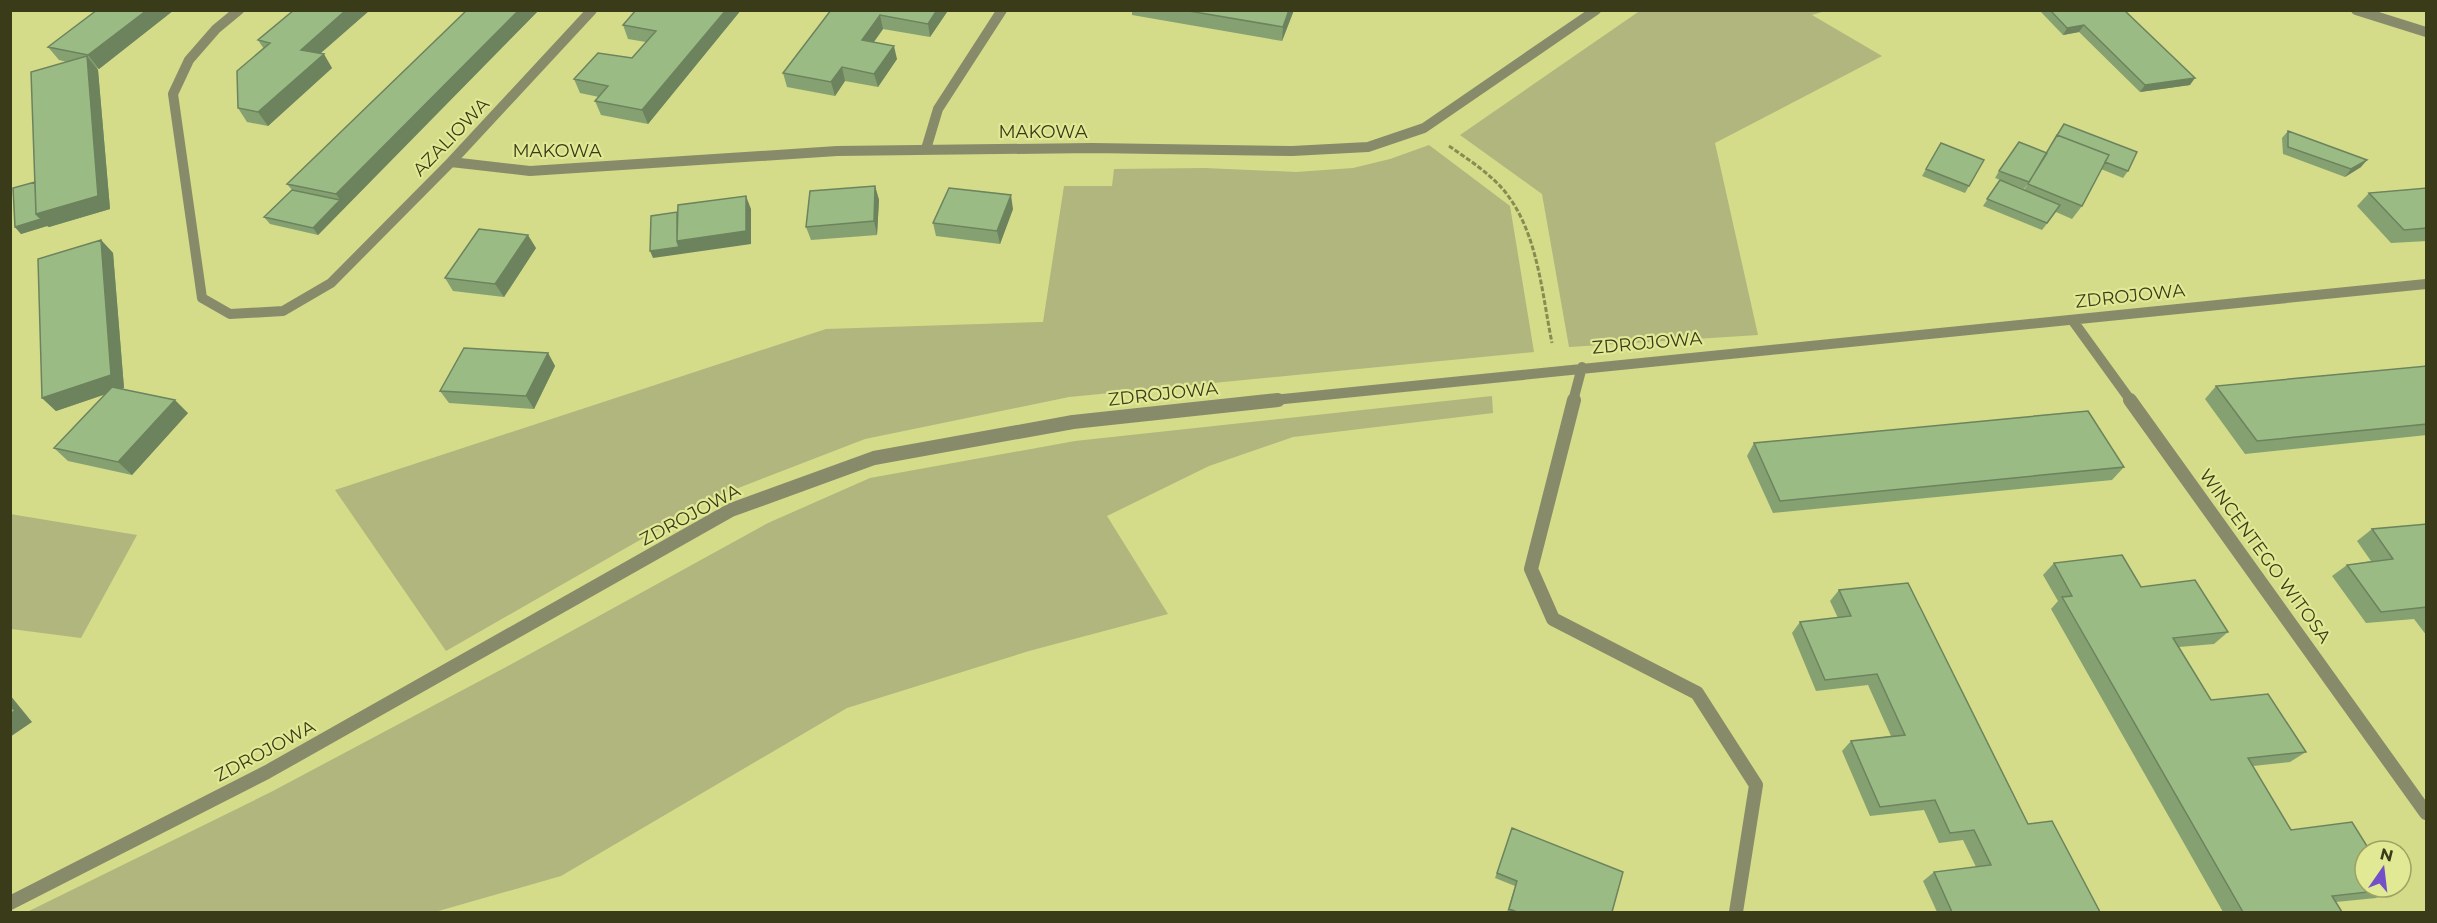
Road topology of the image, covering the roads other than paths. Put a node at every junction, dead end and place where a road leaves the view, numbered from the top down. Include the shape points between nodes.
1 (239, 10) edge
2 (592, 10) edge
3 (1002, 10) edge
4 (1596, 10) edge
5 (2356, 10) edge
6 (2427, 32) edge
7 (926, 149) junction
8 (451, 162) junction
9 (2427, 284) edge
10 (2073, 321) junction
11 (1582, 367) junction
12 (2427, 813) edge
13 (10, 903) edge
14 (1736, 912) edge

1 - 8 street, AZALIOWA via 189,60 173,94 202,298 230,314 283,311 331,283
2 - 8 street, AZALIOWA
3 - 7 street via 938,109
4 - 7 street, MAKOWA via 1424,128 1368,147 1292,151
5 - 6 street
7 - 8 street, MAKOWA via 530,171
9 - 10 street, ZDROJOWA
10 - 11 street, ZDROJOWA
10 - 12 street, WINCENTEGO WITOSA
11 - 13 street, ZDROJOWA via 1073,422 874,458 731,510 267,772
11 - 14 street via 1531,569 1553,619 1697,693 1756,785

